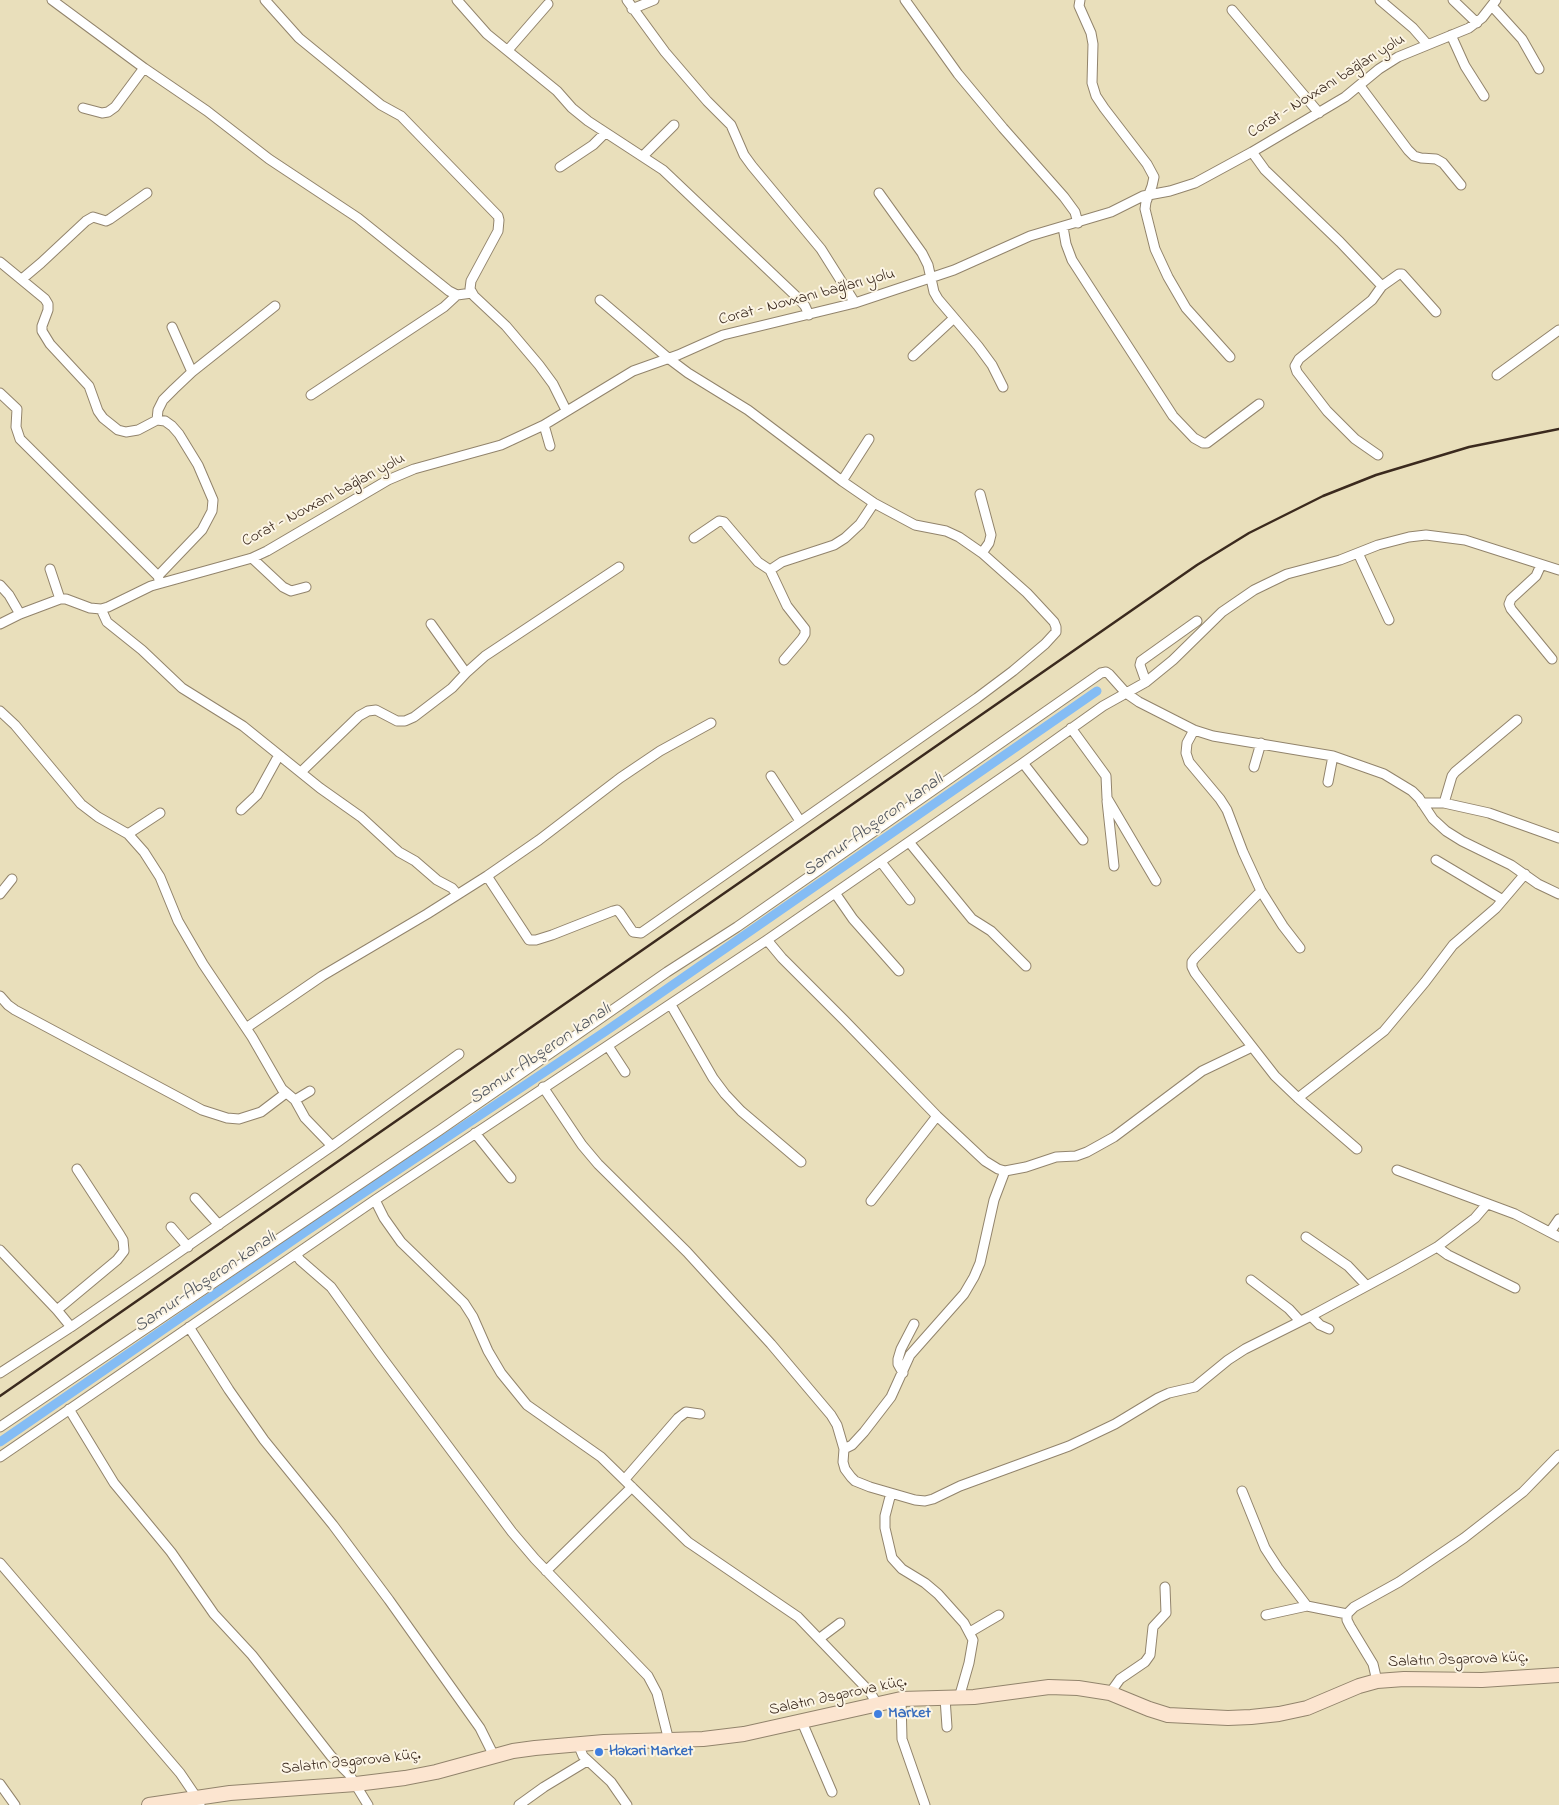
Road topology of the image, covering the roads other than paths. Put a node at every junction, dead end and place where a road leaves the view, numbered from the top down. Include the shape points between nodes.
1 (52, 0) edge
2 (265, 0) edge
3 (457, 0) edge
4 (627, 0) edge
5 (654, 0) edge
6 (905, 0) edge
7 (1080, 0) edge
8 (1380, 0) edge
9 (1453, 0) edge
10 (1494, 3) edge
11 (548, 4) dead end
12 (632, 9) junction
13 (1232, 10) dead end
14 (1477, 22) junction
15 (1451, 35) junction
16 (1427, 44) junction
17 (508, 50) junction
18 (144, 68) junction
19 (1539, 69) dead end
20 (1360, 86) junction
21 (1484, 96) dead end
22 (83, 108) dead end
23 (1319, 113) junction
24 (674, 125) dead end
25 (605, 133) junction
26 (1252, 152) junction
27 (643, 156) junction
28 (560, 167) dead end
29 (1461, 185) dead end
30 (147, 193) dead end
31 (879, 193) dead end
32 (1148, 195) junction
33 (1078, 223) junction
34 (1063, 227) junction
35 (0, 262) edge
36 (22, 278) junction
37 (930, 279) junction
38 (1382, 286) junction
39 (472, 293) junction
40 (457, 295) junction
41 (600, 300) dead end
42 (855, 303) junction
43 (274, 306) dead end
44 (1436, 312) dead end
45 (809, 315) junction
46 (954, 318) junction
47 (172, 327) dead end
48 (1559, 330) edge
49 (913, 356) dead end
50 (1230, 357) dead end
51 (668, 358) junction
52 (192, 372) junction
53 (1497, 375) dead end
54 (1003, 387) dead end
55 (0, 393) edge
56 (311, 395) dead end
57 (1259, 404) dead end
58 (566, 410) junction
59 (157, 420) junction
60 (544, 425) junction
61 (869, 439) dead end
62 (550, 446) dead end
63 (1378, 455) dead end
64 (842, 481) junction
65 (980, 494) dead end
66 (874, 503) junction
67 (694, 538) dead end
68 (982, 553) junction
69 (1358, 553) junction
70 (252, 558) junction
71 (1541, 565) junction
72 (619, 567) dead end
73 (50, 569) dead end
74 (770, 570) junction
75 (1559, 570) edge
76 (159, 580) junction
77 (0, 585) edge
78 (306, 587) dead end
79 (60, 599) junction
80 (101, 609) junction
81 (20, 614) junction
82 (1389, 620) dead end
83 (1197, 621) dead end
84 (0, 624) edge
85 (431, 624) dead end
86 (1552, 659) dead end
87 (784, 660) dead end
88 (466, 673) junction
89 (1146, 682) junction
90 (1126, 693) junction
91 (0, 711) edge
92 (1517, 720) dead end
93 (711, 723) dead end
94 (1071, 728) junction
95 (1194, 730) junction
96 (1261, 743) junction
97 (279, 755) junction
98 (1333, 756) junction
99 (1023, 763) junction
100 (1254, 767) dead end
101 (301, 772) junction
102 (771, 776) dead end
103 (1328, 782) dead end
104 (1107, 798) junction
105 (1422, 803) junction
106 (1444, 803) junction
107 (241, 810) dead end
108 (160, 813) dead end
109 (800, 821) junction
110 (128, 834) junction
111 (1559, 838) edge
112 (1083, 840) dead end
113 (909, 842) junction
114 (1436, 860) dead end
115 (881, 862) junction
116 (1114, 866) dead end
117 (1525, 874) junction
118 (487, 876) junction
119 (12, 879) dead end
120 (1156, 881) dead end
121 (1261, 891) junction
122 (835, 893) junction
123 (0, 894) edge
124 (458, 894) junction
125 (1559, 894) edge
126 (910, 900) dead end
127 (1503, 900) junction
128 (767, 940) junction
129 (1300, 948) dead end
130 (1026, 966) dead end
131 (899, 971) dead end
132 (0, 996) edge
133 (671, 1005) junction
134 (246, 1028) junction
135 (608, 1046) junction
136 (1252, 1047) junction
137 (459, 1054) dead end
138 (625, 1072) dead end
139 (544, 1087) junction
140 (310, 1091) dead end
141 (286, 1093) junction
142 (1298, 1098) junction
143 (296, 1100) junction
144 (937, 1116) junction
145 (475, 1133) junction
146 (332, 1146) junction
147 (1358, 1149) dead end
148 (801, 1162) dead end
149 (77, 1169) dead end
150 (1005, 1170) junction
151 (1397, 1170) dead end
152 (511, 1178) dead end
153 (195, 1198) dead end
154 (375, 1200) junction
155 (870, 1201) dead end
156 (1487, 1204) junction
157 (1559, 1219) edge
158 (218, 1225) junction
159 (171, 1227) dead end
160 (1550, 1232) junction
161 (1306, 1237) dead end
162 (1559, 1237) edge
163 (188, 1247) junction
164 (1437, 1247) junction
165 (0, 1250) edge
166 (296, 1254) junction
167 (1251, 1280) dead end
168 (1366, 1285) junction
169 (1515, 1288) dead end
170 (57, 1310) junction
171 (1311, 1316) junction
172 (1300, 1321) junction
173 (914, 1324) dead end
174 (71, 1327) junction
175 (189, 1327) junction
176 (1329, 1329) dead end
177 (0, 1373) edge
178 (903, 1373) junction
179 (69, 1409) junction
180 (700, 1414) dead end
181 (0, 1427) edge
182 (844, 1449) junction
183 (1559, 1455) edge
184 (0, 1457) edge
185 (624, 1479) junction
186 (632, 1487) junction
187 (1242, 1490) dead end
188 (891, 1493) junction
189 (0, 1563) edge
190 (546, 1571) junction
191 (1165, 1587) dead end
192 (1307, 1606) junction
193 (1347, 1614) junction
194 (999, 1615) dead end
195 (1266, 1615) dead end
196 (840, 1623) dead end
197 (970, 1632) junction
198 (820, 1638) junction
199 (1559, 1675) edge
200 (1377, 1681) junction
201 (1110, 1693) junction
202 (952, 1698) junction
203 (901, 1699) junction
204 (877, 1704) junction
205 (802, 1722) junction
206 (948, 1727) dead end
207 (669, 1741) junction
208 (578, 1744) junction
209 (494, 1756) junction
210 (587, 1761) junction
211 (0, 1784) edge
212 (356, 1784) junction
213 (832, 1792) dead end
214 (199, 1801) edge
215 (15, 1805) edge
216 (149, 1805) edge
217 (368, 1805) edge
218 (519, 1805) edge
219 (627, 1805) edge
220 (925, 1805) edge

1 - 18 street
2 - 39 street via 299,38 376,101 402,116 498,216 498,231 471,281
3 - 17 street via 480,27
4 - 12 street
5 - 12 street
6 - 33 street via 958,74 1064,197
7 - 32 street via 1079,6 1092,38 1092,82 1096,96 1154,177
8 - 16 street via 1414,28
9 - 14 street
10 - 14 street, Corat - Novxanı bağları yolu
10 - 19 street via 1522,39
11 - 17 street
12 - 42 street via 665,52 731,125 744,155 821,249
13 - 23 street
14 - 15 street, Corat - Novxanı bağları yolu
15 - 16 street, Corat - Novxanı bağları yolu
15 - 21 street
16 - 20 street, Corat - Novxanı bağları yolu via 1388,63
17 - 25 street via 582,117
18 - 22 street via 108,112
18 - 40 street via 290,174 358,218
20 - 23 street, Corat - Novxanı bağları yolu
20 - 29 street via 1414,156 1443,163
23 - 26 street, Corat - Novxanı bağları yolu
24 - 27 street
25 - 27 street
25 - 28 street
26 - 32 street, Corat - Novxanı bağları yolu via 1196,183
26 - 38 street via 1265,170
27 - 45 street via 663,170 798,299
30 - 36 street via 106,221 86,220
31 - 37 street via 922,253
32 - 33 street, Corat - Novxanı bağları yolu
32 - 50 street via 1145,209 1150,236 1168,278 1186,308
33 - 34 street, Corat - Novxanı bağları yolu
34 - 37 street, Corat - Novxanı bağları yolu via 1012,243
34 - 57 street via 1072,260 1173,416 1194,438 1207,443
35 - 36 street
36 - 59 street via 48,304 42,331 89,386 103,418 126,432
37 - 42 street, Corat - Novxanı bağları yolu
37 - 46 street via 938,299
38 - 44 street via 1402,274
38 - 63 street via 1372,300 1299,358 1295,366 1327,412 1355,439
39 - 40 street
39 - 58 street via 539,365
40 - 56 street
41 - 51 street
42 - 45 street, Corat - Novxanı bağları yolu
43 - 52 street
45 - 51 street, Corat - Novxanı bağları yolu via 734,331
46 - 49 street
46 - 54 street via 978,346
47 - 52 street
48 - 53 street
51 - 58 street, Corat - Novxanı bağları yolu via 633,371
51 - 64 street via 748,410
52 - 59 street via 163,400
55 - 76 street via 17,409 16,427 20,439
58 - 60 street, Corat - Novxanı bağları yolu
59 - 76 street via 165,421 179,434 198,465 213,500 212,510 202,530
60 - 62 street
60 - 70 street, Corat - Novxanı bağları yolu via 501,446 414,469 388,480
61 - 64 street
64 - 66 street
65 - 68 street via 991,535
66 - 68 street via 915,525 959,537
66 - 74 street via 860,524 845,538 834,545 782,562
67 - 74 street via 719,521 724,522 758,562
68 - 109 street via 1027,593 1054,622 1056,632 1013,672
69 - 71 street via 1396,539 1426,535 1465,540
69 - 82 street
69 - 89 street via 1287,574 1254,590 1222,612
70 - 76 street, Corat - Novxanı bağları yolu
70 - 78 street via 283,587 291,591
71 - 75 street
71 - 86 street via 1536,576 1509,604
72 - 88 street via 485,656
73 - 79 street
74 - 87 street via 788,606 805,629 802,640
76 - 80 street, Corat - Novxanı bağları yolu
77 - 81 street
79 - 80 street
79 - 81 street
80 - 97 street via 108,622 175,682 231,717
81 - 84 street
83 - 89 street via 1141,661
85 - 88 street
88 - 101 street via 452,688 405,721 397,721 376,710 359,716
89 - 90 street
90 - 94 street
90 - 95 street via 1146,707
90 - 181 street via 1109,674 1101,673 737,928
91 - 110 street via 81,804
92 - 106 street via 1454,772
93 - 118 street via 652,756
94 - 99 street
94 - 104 street via 1106,776
95 - 96 street
95 - 121 street via 1186,753 1227,810
96 - 98 street
96 - 100 street
97 - 101 street
97 - 107 street via 257,795
98 - 103 street
98 - 105 street via 1391,778 1412,791
99 - 112 street
99 - 113 street
101 - 124 street via 361,817 399,852
102 - 109 street
104 - 116 street
104 - 120 street
105 - 106 street
105 - 117 street via 1446,831
106 - 111 street via 1499,816
108 - 110 street
109 - 118 street via 638,934 632,932 617,910 613,910 552,935 529,940
110 - 134 street via 154,865 178,921
113 - 115 street
113 - 130 street via 972,919 992,931
114 - 127 street
115 - 122 street
115 - 126 street
117 - 125 street via 1547,890
117 - 127 street
118 - 124 street
119 - 123 street
121 - 129 street
121 - 136 street via 1192,962 1194,973
122 - 128 street
122 - 131 street via 853,919
124 - 134 street via 322,976
127 - 142 street via 1453,945 1384,1031
128 - 133 street
128 - 144 street
132 - 141 street via 15,1010 202,1110 227,1118 245,1118 261,1112
133 - 135 street
133 - 148 street via 724,1094
134 - 141 street
135 - 138 street
135 - 139 street
136 - 142 street
136 - 150 street via 1202,1070 1114,1137 1087,1152
137 - 146 street
139 - 145 street
139 - 182 street via 582,1145 687,1252 831,1415
140 - 143 street
141 - 143 street
142 - 147 street
143 - 146 street via 305,1118
144 - 150 street via 985,1161
144 - 155 street
145 - 152 street
145 - 154 street
146 - 158 street
149 - 170 street via 123,1240 124,1251
150 - 178 street via 974,1277 964,1294 910,1355
151 - 156 street
153 - 158 street
154 - 166 street
154 - 185 street via 401,1242 464,1304 501,1373 527,1405 589,1447
156 - 160 street
156 - 164 street via 1475,1218
157 - 160 street
158 - 163 street
159 - 163 street
160 - 162 street
161 - 168 street via 1348,1266
163 - 174 street
164 - 168 street
164 - 169 street
165 - 170 street
166 - 175 street
166 - 190 street via 331,1287 512,1532
167 - 172 street
168 - 171 street
170 - 174 street
171 - 172 street
171 - 176 street
172 - 188 street via 1233,1356 1195,1386 1158,1398 1069,1446 925,1501
173 - 178 street via 898,1359
174 - 177 street
175 - 179 street
175 - 209 street via 264,1440 332,1525 480,1728
178 - 182 street via 891,1397 852,1445
179 - 184 street
179 - 212 street via 114,1483 156,1532 214,1614 252,1655
180 - 185 street via 686,1412 678,1418
182 - 188 street via 845,1469 855,1481
183 - 193 street via 1534,1482 1464,1538
185 - 186 street
186 - 190 street
186 - 198 street via 688,1542 788,1608
187 - 192 street via 1265,1548
188 - 197 street via 884,1516 892,1558 938,1594
189 - 214 street via 180,1772
190 - 207 street via 648,1676 657,1693
191 - 201 street via 1166,1613 1153,1627 1150,1655 1116,1682
192 - 193 street
192 - 195 street
193 - 200 street via 1350,1626 1373,1664
194 - 197 street
196 - 198 street
197 - 202 street via 972,1650
198 - 204 street via 870,1692
199 - 200 street, Salatın Əsgərova küç.
200 - 201 street, Salatın Əsgərova küç. via 1307,1708 1251,1717 1168,1715
201 - 202 street, Salatın Əsgərova küç. via 1083,1688 1049,1688
202 - 203 street, Salatın Əsgərova küç.
202 - 206 street
203 - 204 street, Salatın Əsgərova küç.
203 - 220 street via 902,1739
204 - 205 street, Salatın Əsgərova küç.
205 - 207 street, Salatın Əsgərova küç. via 744,1734
205 - 213 street
207 - 208 street, Salatın Əsgərova küç.
208 - 209 street, Salatın Əsgərova küç.
208 - 210 street
209 - 212 street, Salatın Əsgərova küç. via 421,1775
210 - 218 street
210 - 219 street via 611,1782
211 - 215 street
212 - 214 street, Salatın Əsgərova küç. via 267,1789
212 - 217 street
214 - 216 street, Salatın Əsgərova küç.

